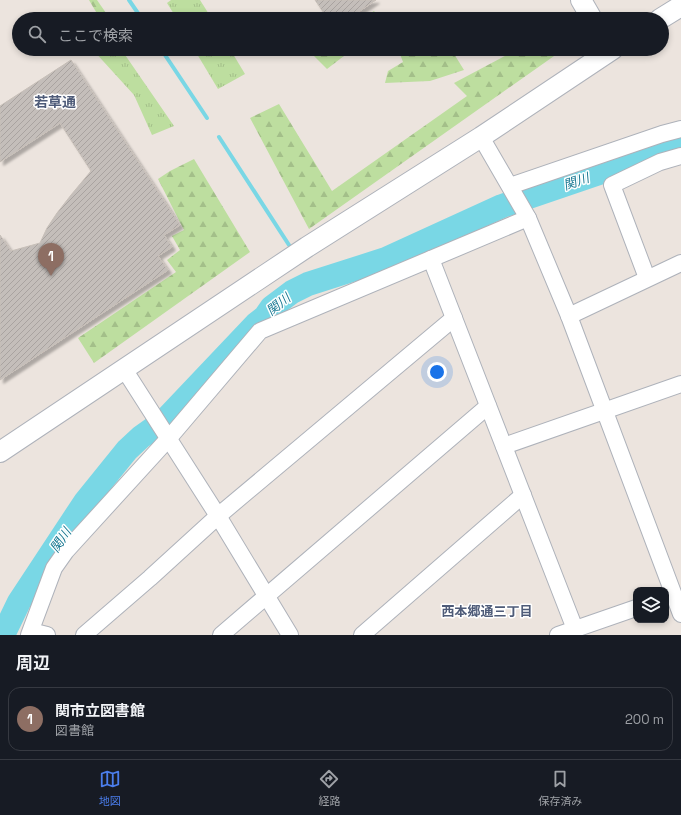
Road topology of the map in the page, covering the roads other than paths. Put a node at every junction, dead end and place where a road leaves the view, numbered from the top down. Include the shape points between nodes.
1 (581, 0) edge
2 (681, 6) edge
3 (588, 12) edge
4 (669, 13) edge
5 (602, 56) edge
6 (681, 129) edge
7 (481, 137) junction
8 (681, 156) edge
9 (510, 187) junction
10 (528, 218) junction
11 (431, 259) junction
12 (681, 263) edge
13 (647, 278) junction
14 (569, 316) junction
15 (454, 318) junction
16 (124, 369) junction
17 (681, 384) edge
18 (488, 406) junction
19 (603, 410) junction
20 (169, 438) junction
21 (504, 446) junction
22 (0, 452) edge
23 (523, 495) junction
24 (218, 516) junction
25 (673, 594) edge
26 (265, 596) junction
27 (633, 609) edge
28 (681, 614) edge
29 (575, 629) junction
30 (30, 633) edge
31 (47, 635) edge
32 (84, 635) edge
33 (221, 635) edge
34 (290, 635) edge
35 (362, 635) edge
36 (558, 635) edge

1 - 3 street
2 - 4 street
5 - 7 street
6 - 9 street
7 - 9 street
7 - 16 street via 307,247
8 - 13 street via 660,162 612,185
9 - 10 street
10 - 11 street
10 - 14 street
11 - 15 street
11 - 20 street via 260,331
12 - 13 street
13 - 14 street
14 - 19 street
15 - 18 street
15 - 24 street
16 - 20 street
16 - 22 street
17 - 19 street
18 - 21 street
18 - 26 street
19 - 21 street
19 - 25 street
20 - 24 street
20 - 30 street via 66,551 54,568
21 - 23 street
23 - 29 street
23 - 35 street
24 - 26 street
24 - 32 street
25 - 28 street
26 - 33 street
26 - 34 street
27 - 29 street
29 - 36 street
30 - 31 street

